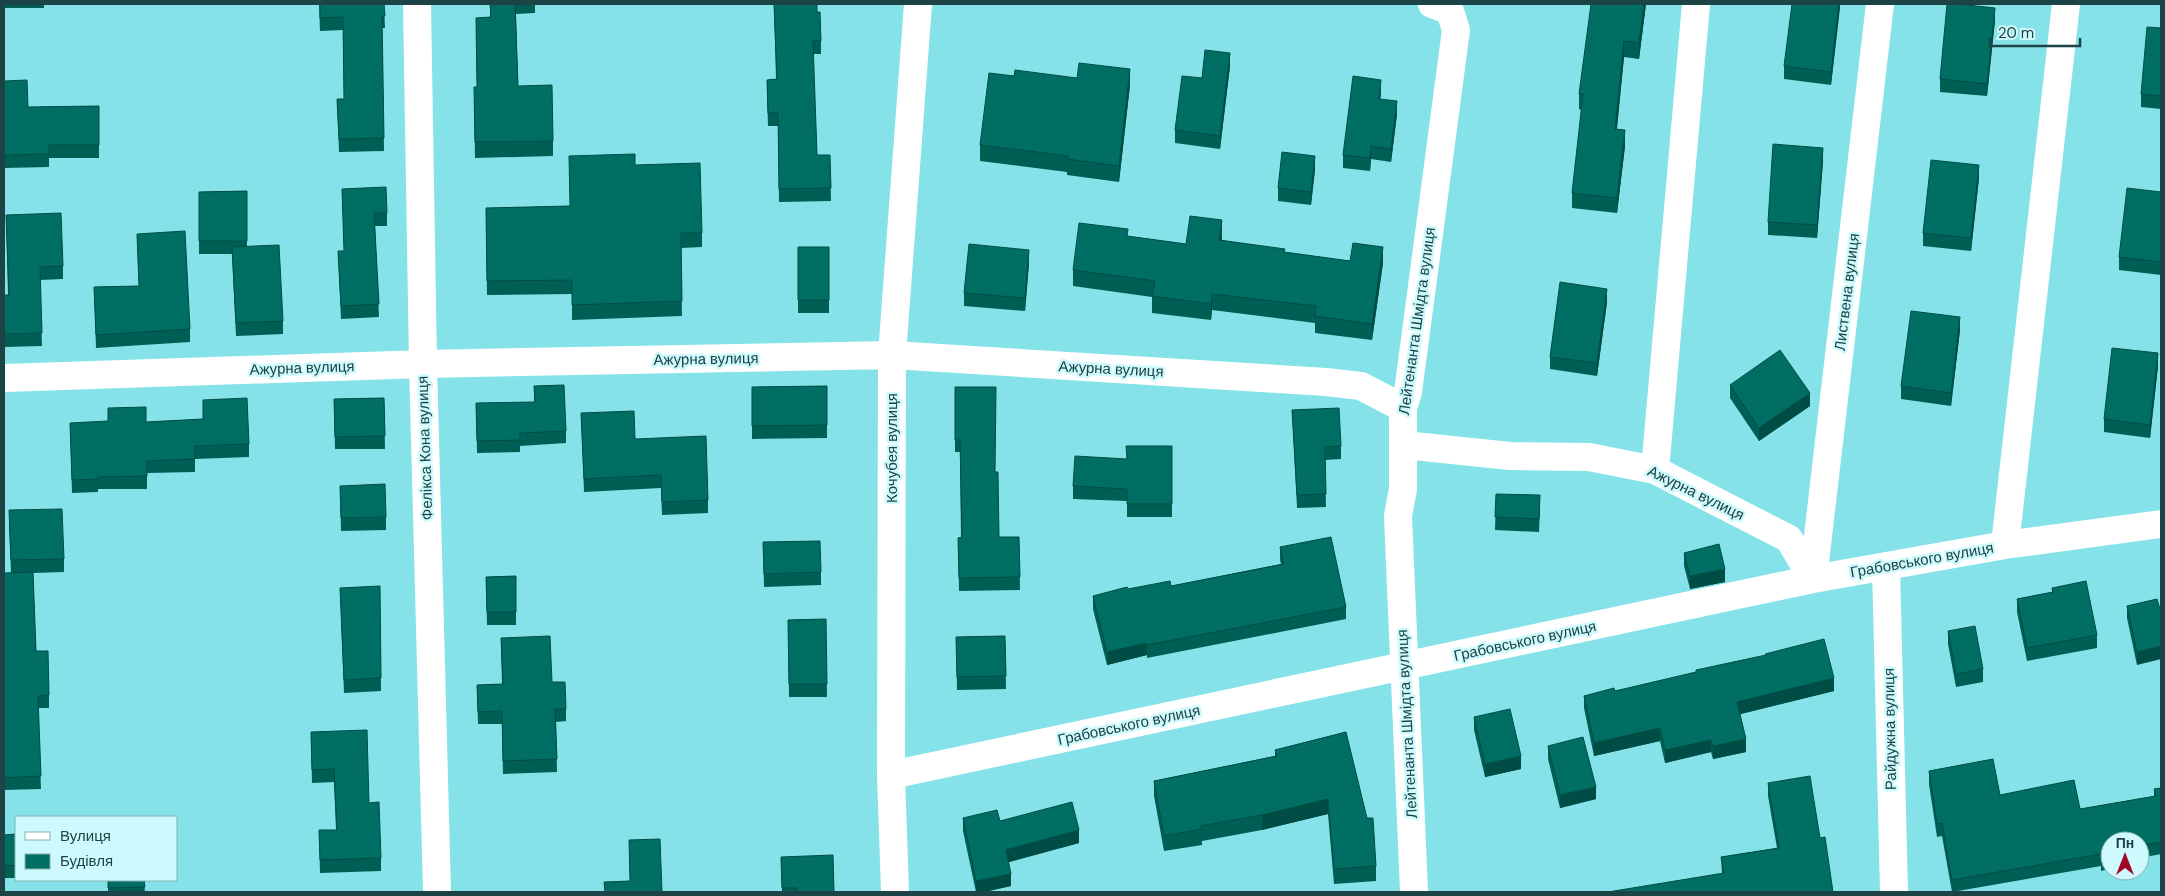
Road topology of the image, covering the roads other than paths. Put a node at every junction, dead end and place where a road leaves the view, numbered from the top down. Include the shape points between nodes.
1 (417, 4) edge
2 (918, 4) edge
3 (1432, 4) edge
4 (1696, 4) edge
5 (1880, 4) edge
6 (2066, 4) edge
7 (892, 356) junction
8 (423, 364) junction
9 (4, 378) edge
10 (1403, 408) junction
11 (1404, 445) junction
12 (1655, 470) junction
13 (2161, 524) edge
14 (2005, 545) junction
15 (1886, 566) junction
16 (1813, 579) junction
17 (1404, 667) junction
18 (891, 775) junction
19 (437, 892) edge
20 (896, 892) edge
21 (1414, 892) edge
22 (1894, 892) edge

1 - 8 street, Фелікса Кона вулиця
2 - 7 street, Кочубея вулиця
3 - 10 street, Лейтенанта Шмідта вулиця via 1450,11 1456,30 1408,392
4 - 12 street
5 - 16 street, Листвена вулиця
6 - 14 street
7 - 8 street, Ажурна вулиця
7 - 10 street, Ажурна вулиця via 1326,382 1361,386
7 - 18 street, Кочубея вулиця
8 - 9 street, Ажурна вулиця
8 - 19 street, Фелікса Кона вулиця
10 - 11 street, Лейтенанта Шмідта вулиця
11 - 12 street, Ажурна вулиця via 1510,456 1589,457
11 - 17 street, Лейтенанта Шмідта вулиця via 1403,489 1398,516
12 - 16 street, Ажурна вулиця via 1789,539
13 - 14 street, Грабовського вулиця
14 - 15 street, Грабовського вулиця
15 - 16 street, Грабовського вулиця
15 - 22 street, Райдужна вулиця
16 - 17 street, Грабовського вулиця
17 - 18 street, Грабовського вулиця
17 - 21 street, Лейтенанта Шмідта вулиця
18 - 20 street, Кочубея вулиця

